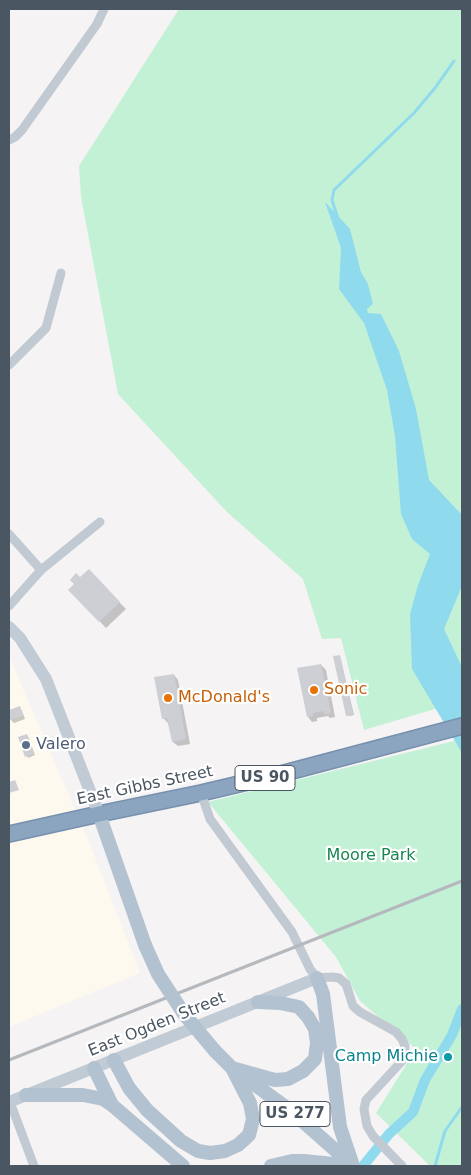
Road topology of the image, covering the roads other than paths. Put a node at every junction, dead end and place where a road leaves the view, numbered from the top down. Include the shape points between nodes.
1 (104, 9) edge
2 (9, 140) edge
3 (61, 273) dead end
4 (9, 365) edge
5 (100, 522) dead end
6 (9, 534) edge
7 (41, 570) junction
8 (9, 606) edge
9 (9, 627) edge
10 (462, 726) edge
11 (201, 793) junction
12 (99, 814) junction
13 (9, 834) edge
14 (317, 978) junction
15 (258, 1002) junction
16 (114, 1060) junction
17 (94, 1068) junction
18 (232, 1068) junction
19 (26, 1095) junction
20 (9, 1102) edge
21 (112, 1105) junction
22 (34, 1166) edge
23 (184, 1166) edge
24 (271, 1166) edge
25 (353, 1166) edge
26 (402, 1166) edge

1 - 2 street via 97,24 22,130
3 - 4 street via 46,328
5 - 7 street
6 - 7 street
7 - 8 street
9 - 12 main road via 20,638 46,679
10 - 11 highway, East Gibbs Street / US 90 via 328,763
11 - 12 highway, East Gibbs Street / US 90
11 - 14 street via 210,819 292,932
12 - 13 highway, East Gibbs Street / US 90
12 - 18 main road, US 277, bridge via 158,974 184,1014
14 - 15 main road, East Ogden Street
14 - 25 main road via 323,994 340,1127
14 - 26 street via 339,978 346,984 353,1006 402,1039 405,1046 402,1061 366,1100 364,1117 373,1136
15 - 16 main road, East Ogden Street
15 - 18 main road via 299,1007 315,1029 315,1059 288,1079 275,1080
16 - 17 main road, East Ogden Street
16 - 18 main road via 128,1088 147,1110 181,1141 198,1151 210,1153 238,1145 249,1135 253,1119 250,1102
17 - 19 main road, East Ogden Street
17 - 21 main road
18 - 25 main road, US 277 via 291,1111
19 - 20 main road, East Ogden Street
19 - 21 main road via 83,1095 103,1099
20 - 22 street
21 - 23 main road
24 - 25 main road via 292,1161

